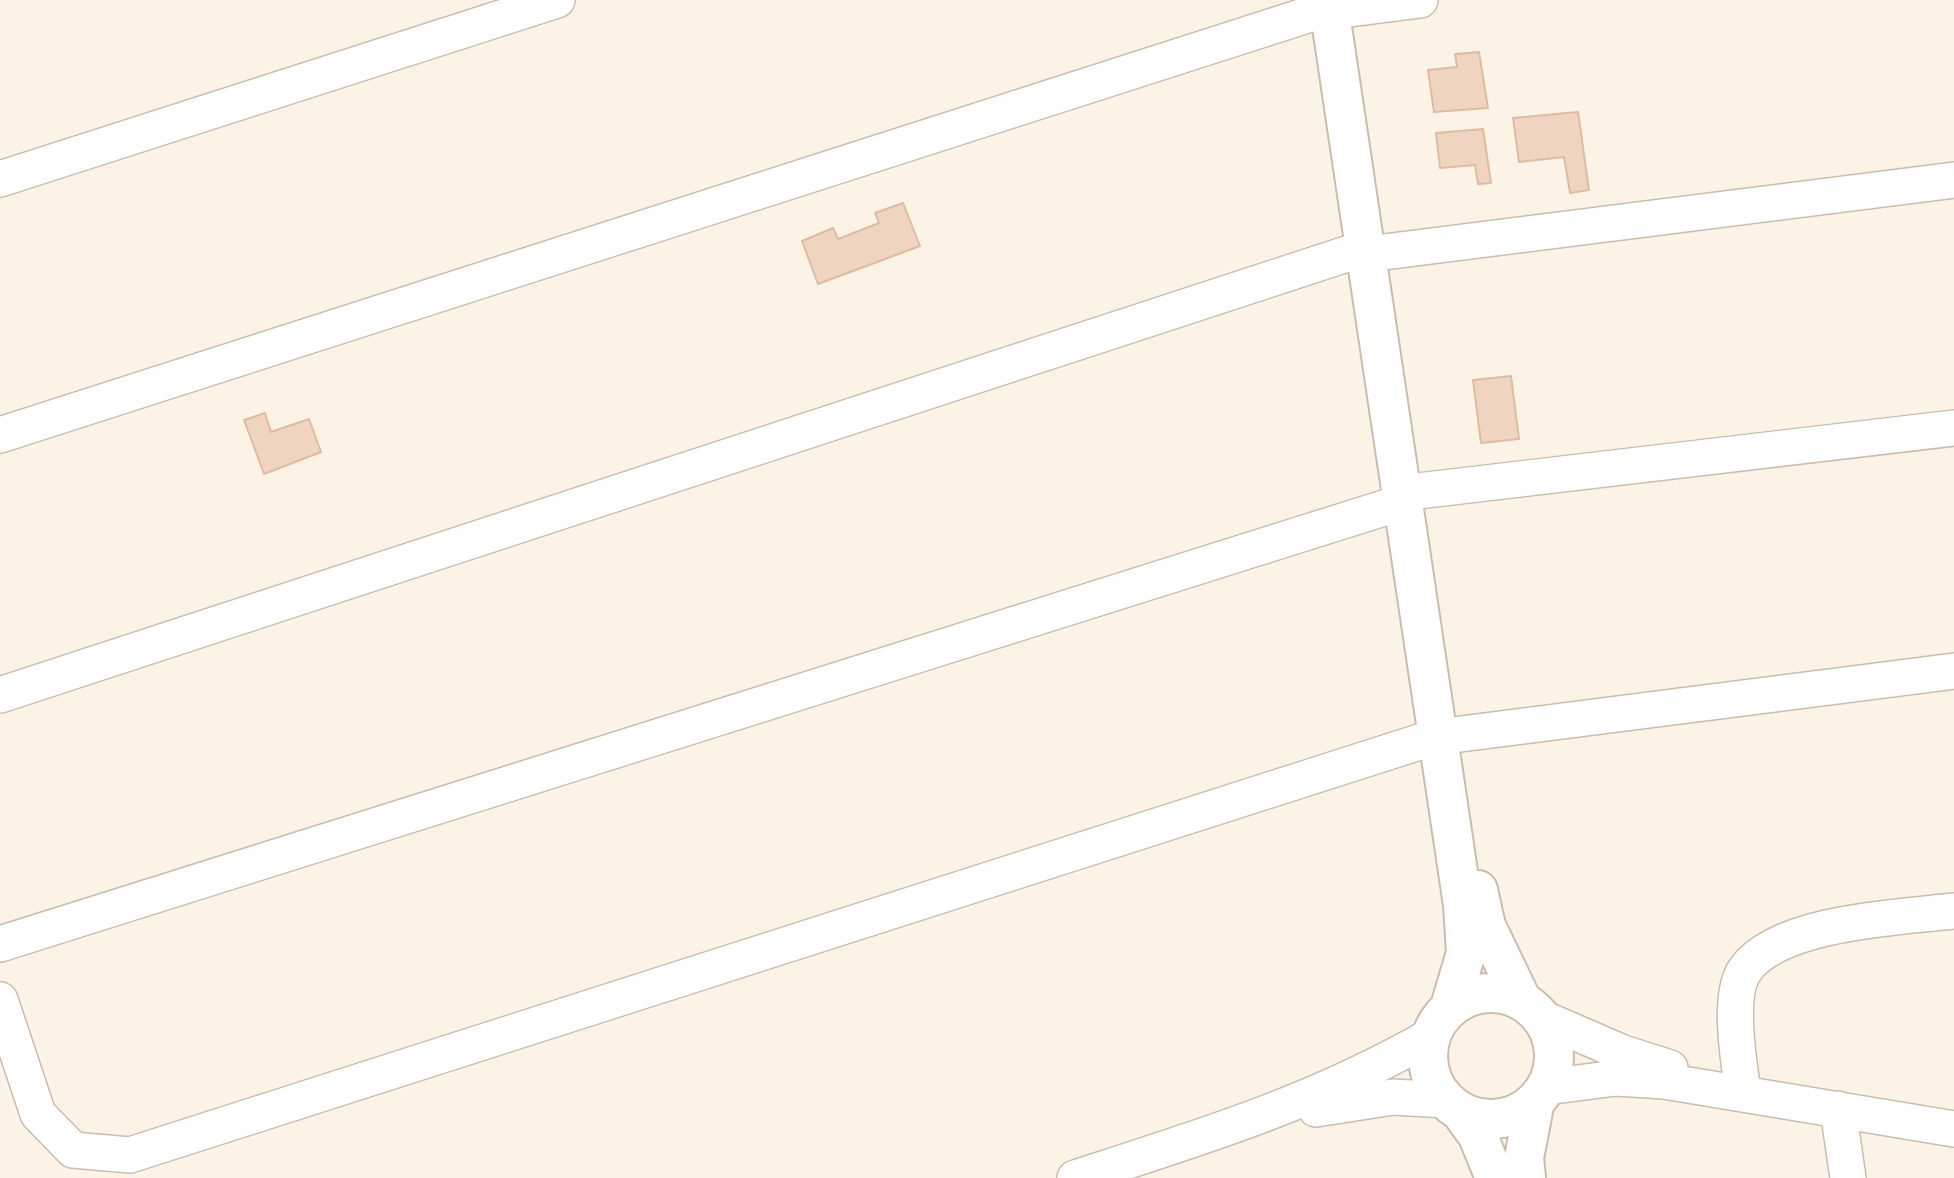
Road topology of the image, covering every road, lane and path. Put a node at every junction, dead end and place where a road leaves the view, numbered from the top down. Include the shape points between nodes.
1 (557, 0) edge
2 (1420, 0) edge
3 (1339, 4) edge
4 (0, 179) edge
5 (1954, 180) edge
6 (1375, 250) junction
7 (1954, 428) edge
8 (0, 435) edge
9 (1411, 496) junction
10 (1954, 671) edge
11 (0, 695) edge
12 (1446, 735) junction
13 (1954, 911) edge
14 (0, 944) edge
15 (0, 1000) edge
16 (1532, 1009) junction
17 (1440, 1022) junction
18 (1743, 1092) junction
19 (1541, 1094) junction
20 (1453, 1105) junction
21 (1838, 1109) junction
22 (1254, 1121) junction
23 (1954, 1129) edge
24 (1075, 1178) edge
25 (1495, 1178) edge
26 (1526, 1178) edge
27 (1848, 1178) edge

1 - 4 street
2 - 3 street
3 - 6 street
3 - 8 street
5 - 6 street
6 - 9 street
6 - 11 street
7 - 9 street
9 - 12 street
9 - 14 street
10 - 12 street
12 - 15 street via 130,1155 73,1150 38,1114
12 - 16 street via 1486,926
12 - 17 street via 1466,953
13 - 18 street via 1813,930 1773,947 1745,970 1737,993
16 - 17 street via 1489,992 1472,995
16 - 18 street via 1623,1053
16 - 19 street via 1554,1051 1553,1070
17 - 20 street via 1429,1070
17 - 22 street via 1322,1093
18 - 19 street via 1616,1078
18 - 21 street
19 - 20 street via 1504,1118 1486,1119
19 - 26 street via 1524,1158
20 - 22 street via 1393,1097
20 - 25 street via 1478,1136
21 - 23 street
21 - 27 street
22 - 24 street

